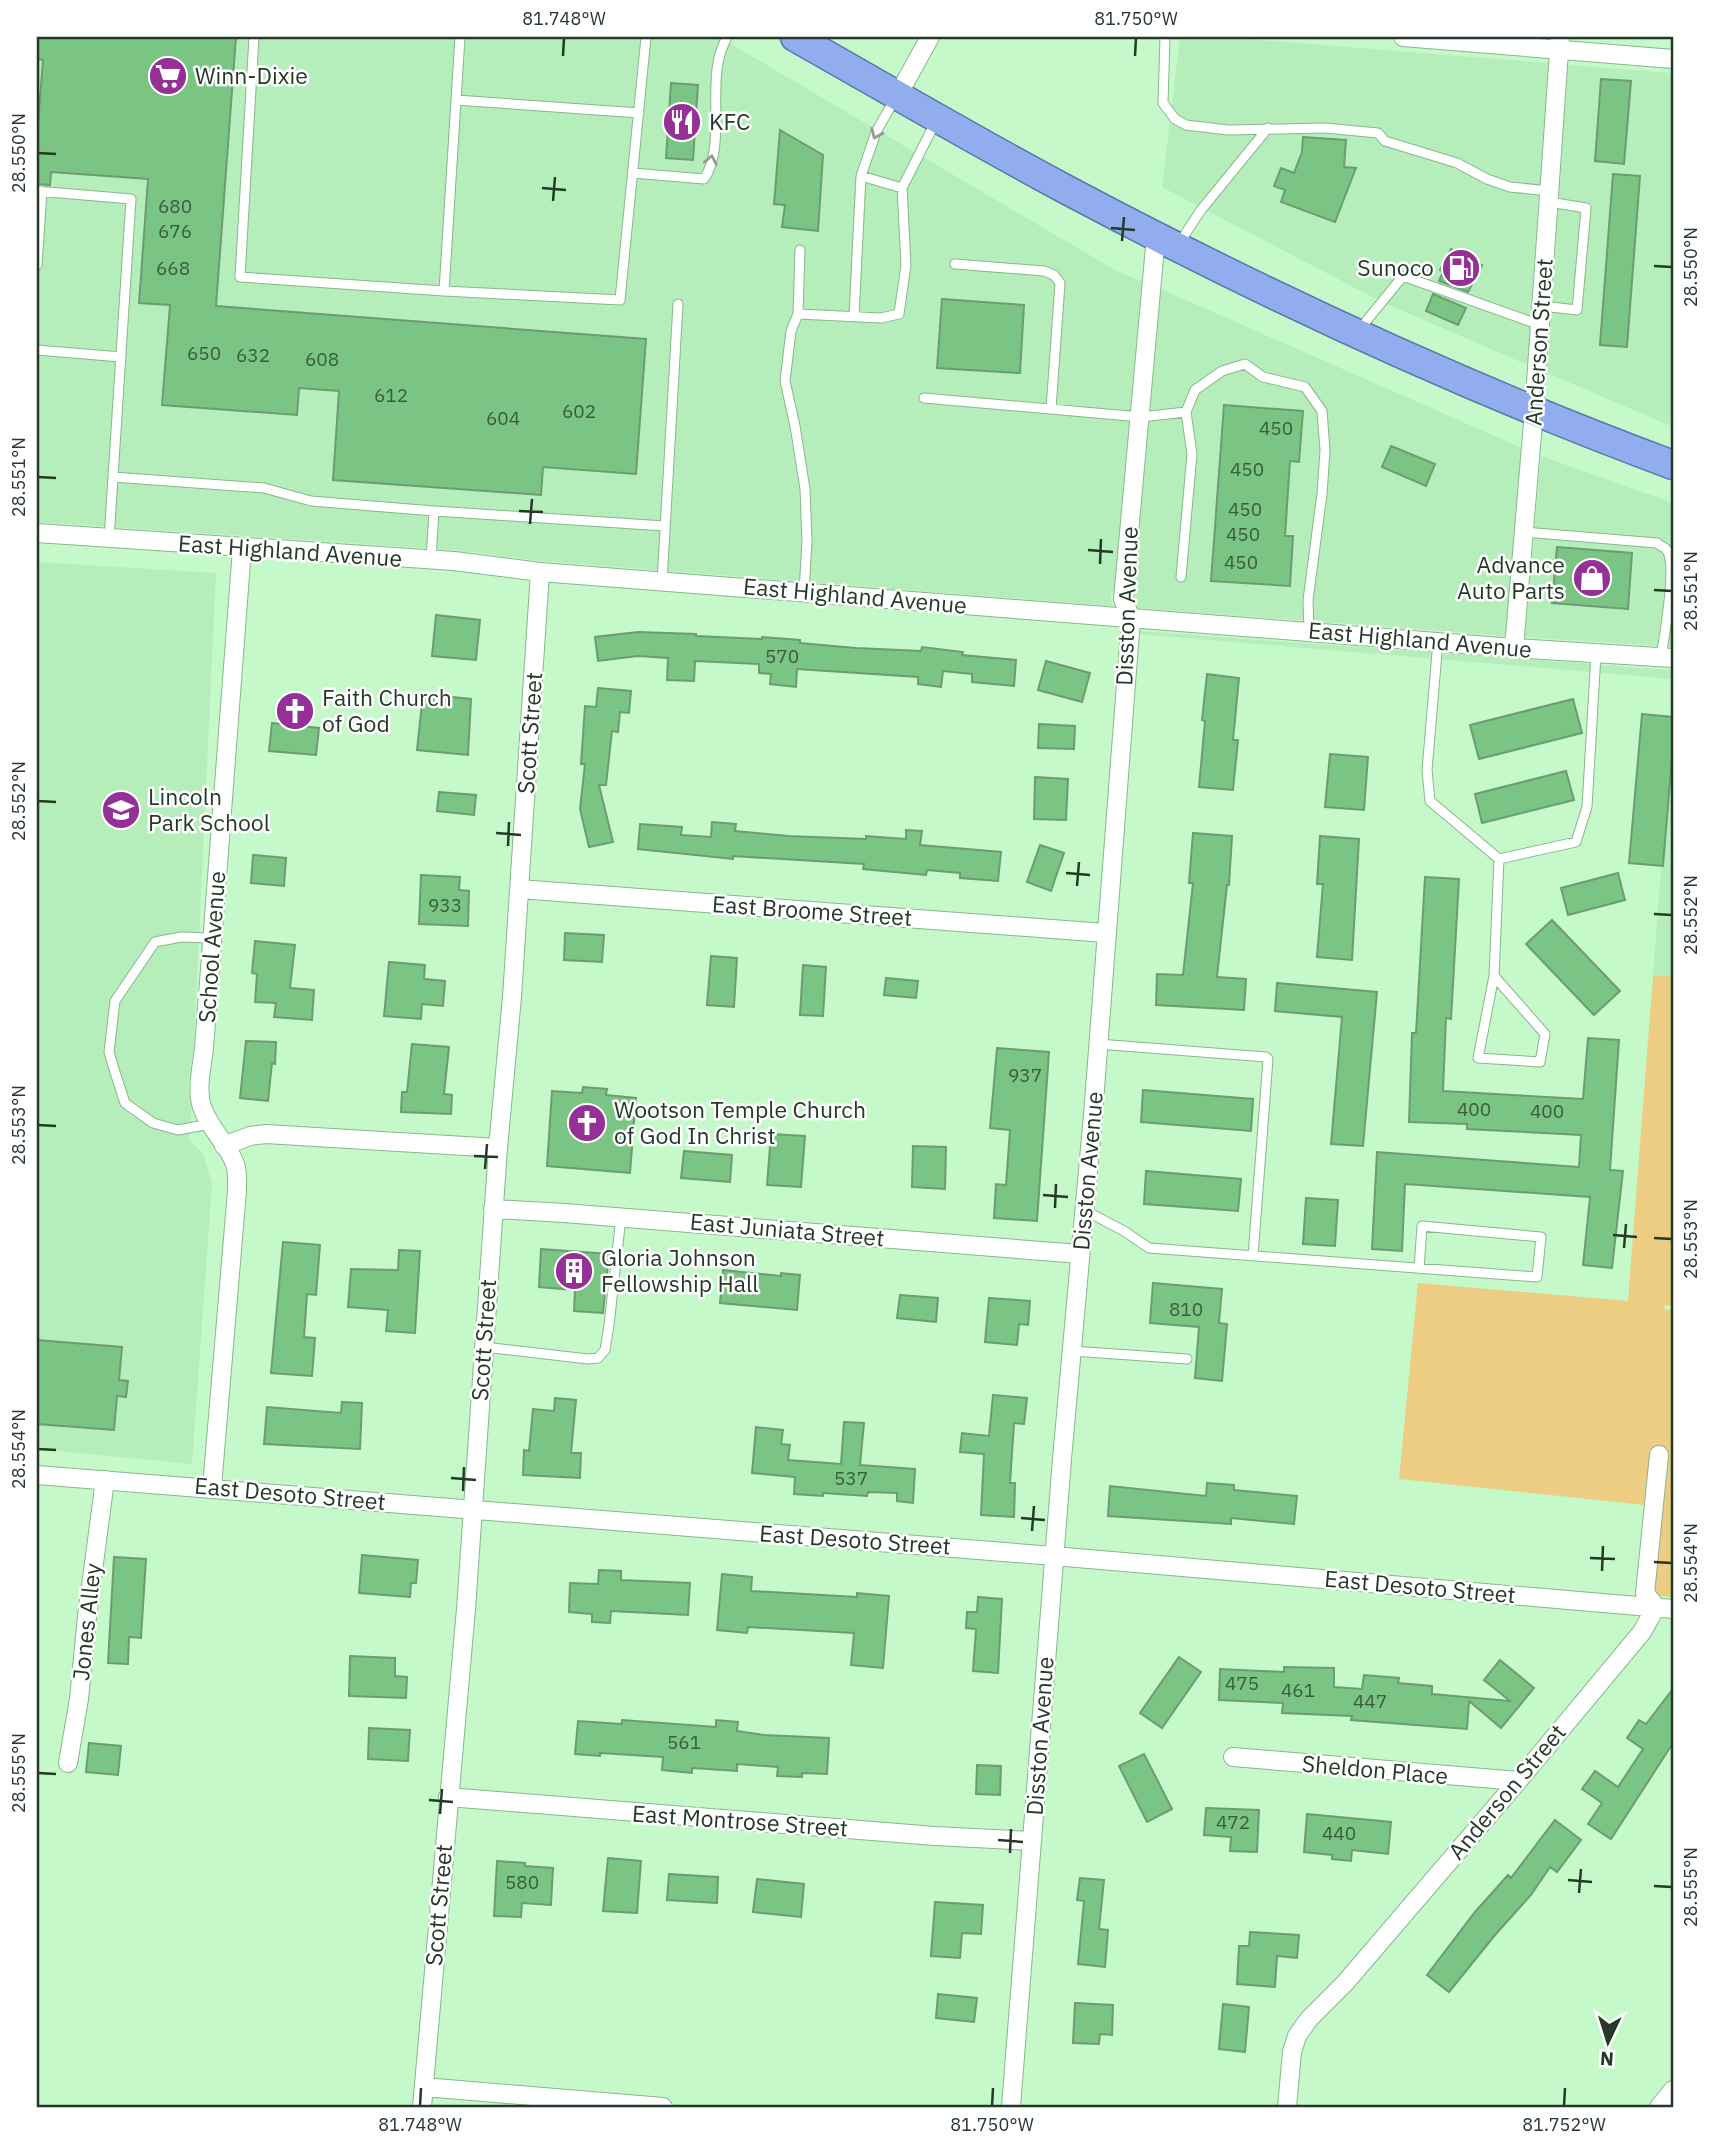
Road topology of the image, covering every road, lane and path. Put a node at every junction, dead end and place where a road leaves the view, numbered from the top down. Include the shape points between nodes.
1 (254, 37) edge
2 (460, 37) edge
3 (646, 37) edge
4 (726, 37) edge
5 (795, 37) edge
6 (930, 37) edge
7 (1165, 37) edge
8 (1403, 37) edge
9 (1560, 44) edge
10 (1673, 59) edge
11 (898, 95) junction
12 (456, 100) junction
13 (639, 113) junction
14 (938, 118) junction
15 (1268, 128) junction
16 (633, 173) junction
17 (861, 176) junction
18 (902, 188) junction
19 (39, 191) edge
20 (1549, 196) junction
21 (1166, 241) junction
22 (800, 250) dead end
23 (955, 264) dead end
24 (37, 265) edge
25 (444, 291) junction
26 (678, 304) dead end
27 (1542, 306) junction
28 (798, 314) junction
29 (854, 316) junction
30 (1541, 325) junction
31 (1358, 332) junction
32 (37, 350) edge
33 (121, 357) junction
34 (924, 398) dead end
35 (1051, 409) junction
36 (1534, 411) junction
37 (1186, 412) junction
38 (1141, 417) junction
39 (1673, 462) edge
40 (113, 477) junction
41 (434, 511) junction
42 (665, 526) junction
43 (1524, 532) junction
44 (37, 533) edge
45 (109, 539) junction
46 (242, 549) junction
47 (431, 560) junction
48 (540, 572) junction
49 (1181, 577) dead end
50 (662, 582) junction
51 (804, 592) junction
52 (1130, 619) junction
53 (1309, 631) junction
54 (1438, 640) junction
55 (1514, 648) junction
56 (1596, 654) junction
57 (1667, 658) edge
58 (1499, 859) junction
59 (519, 889) junction
60 (1105, 933) junction
61 (212, 938) junction
62 (1494, 976) junction
63 (1098, 1044) junction
64 (210, 1125) junction
65 (224, 1146) junction
66 (498, 1148) junction
67 (493, 1209) junction
68 (1084, 1210) junction
69 (621, 1217) junction
70 (1080, 1254) junction
71 (1253, 1256) junction
72 (1419, 1269) junction
73 (484, 1347) junction
74 (1072, 1351) junction
75 (1187, 1359) dead end
76 (1662, 1455) dead end
77 (37, 1475) edge
78 (105, 1480) junction
79 (212, 1487) junction
80 (472, 1510) junction
81 (1054, 1556) junction
82 (1665, 1608) edge
83 (1233, 1757) dead end
84 (68, 1763) dead end
85 (1518, 1781) junction
86 (448, 1797) junction
87 (1032, 1841) junction
88 (424, 2087) junction
89 (1673, 2090) edge
90 (422, 2107) edge
91 (663, 2107) edge
92 (1011, 2107) edge
93 (1287, 2107) edge
94 (1659, 2107) edge

1 - 25 lane via 240,277
2 - 12 lane
3 - 13 lane
16 -> 4 lane via 704,179 715,135 718,64
5 - 11 highway
6 - 11 street
7 - 15 lane via 1163,103 1175,119 1186,125 1228,130
8 - 9 street
9 - 10 street
9 - 20 street, Anderson Street
11 - 14 highway
11 -> 17 lane via 876,132
12 - 13 lane
12 - 25 lane
13 - 16 lane
14 - 18 lane
14 - 21 highway
15 - 20 lane via 1378,133 1385,141 1457,163 1487,179
15 - 21 lane via 1200,210
16 - 25 lane via 620,300
17 - 18 lane
17 - 29 lane
18 - 29 lane via 906,265 899,314
19 - 24 lane
19 - 33 lane via 131,199
20 - 27 street, Anderson Street
20 - 27 lane via 1586,208 1577,310
21 - 31 highway
21 - 38 street, Disston Avenue
22 - 28 lane
23 - 35 lane via 1044,271 1060,284
26 - 42 lane
27 - 30 street, Anderson Street
28 - 29 lane
28 - 51 lane via 791,331 785,381 805,489
30 - 31 lane via 1403,276
30 - 36 street, Anderson Street
31 - 36 highway
32 - 33 lane
33 - 40 lane
34 - 35 lane
35 - 38 lane
36 - 39 highway
36 - 43 street, Anderson Street
37 - 38 lane
37 - 49 lane via 1192,454
37 - 53 lane via 1195,390 1222,371 1245,364 1263,377 1305,387 1322,411 1325,450 1308,600
38 - 52 street, Disston Avenue via 1123,599
40 - 41 lane via 264,488 311,501
40 - 45 lane
41 - 42 lane
41 - 47 lane
42 - 50 lane
43 - 55 street, Anderson Street
43 - 57 lane via 1657,543 1666,548 1671,573
44 - 45 street, East Highland Avenue
45 - 46 street, East Highland Avenue
46 - 47 street, East Highland Avenue
46 - 61 street, School Avenue
47 - 48 street, East Highland Avenue
48 - 50 street, East Highland Avenue
48 - 59 street, Scott Street
50 - 51 street, East Highland Avenue
51 - 52 street, East Highland Avenue
52 - 53 street, East Highland Avenue
52 - 60 street, Disston Avenue
53 - 54 street, East Highland Avenue
54 - 55 street, East Highland Avenue
54 - 58 lane via 1427,769 1430,801
55 - 56 street, East Highland Avenue
56 - 57 street, East Highland Avenue
56 - 58 lane via 1587,807 1576,842
58 - 62 lane
59 - 60 street, East Broome Street
59 - 66 street, Scott Street
60 - 63 street, Disston Avenue
61 - 64 street, School Avenue via 200,1093
61 - 64 lane via 155,942 115,1002 110,1052 125,1103 153,1123 178,1130
62 - 62 lane via 1478,1058 1540,1062 1545,1034
63 - 68 street, Disston Avenue
63 - 71 lane via 1268,1059
64 - 65 street
65 - 66 street via 266,1134
65 - 79 street via 236,1167 237,1191
66 - 67 street, Scott Street
67 - 69 street, East Juniata Street
67 - 73 street, Scott Street
68 - 70 street, Disston Avenue
68 - 71 lane via 1149,1248
69 - 70 street, East Juniata Street
69 - 73 lane via 605,1350 598,1358
70 - 74 street, Disston Avenue
71 - 72 lane
72 - 72 lane via 1537,1277 1541,1237 1422,1226
73 - 80 street, Scott Street
74 - 75 lane
74 - 81 street, Disston Avenue
76 - 82 street via 1646,1593
77 - 78 street, East Desoto Street
78 - 79 street, East Desoto Street
78 - 84 street, Jones Alley
79 - 80 street, East Desoto Street
80 - 81 street, East Desoto Street
80 - 86 street, Scott Street
81 - 82 street, East Desoto Street
81 - 87 street, Disston Avenue
82 - 85 street, Anderson Street
83 - 85 street, Sheldon Place
85 - 93 street, Anderson Street via 1309,2019 1292,2052
86 - 87 street, East Montrose Street
86 - 88 street, Scott Street
87 - 92 street, Disston Avenue
88 - 90 street, Scott Street
88 - 91 street
89 - 94 street

